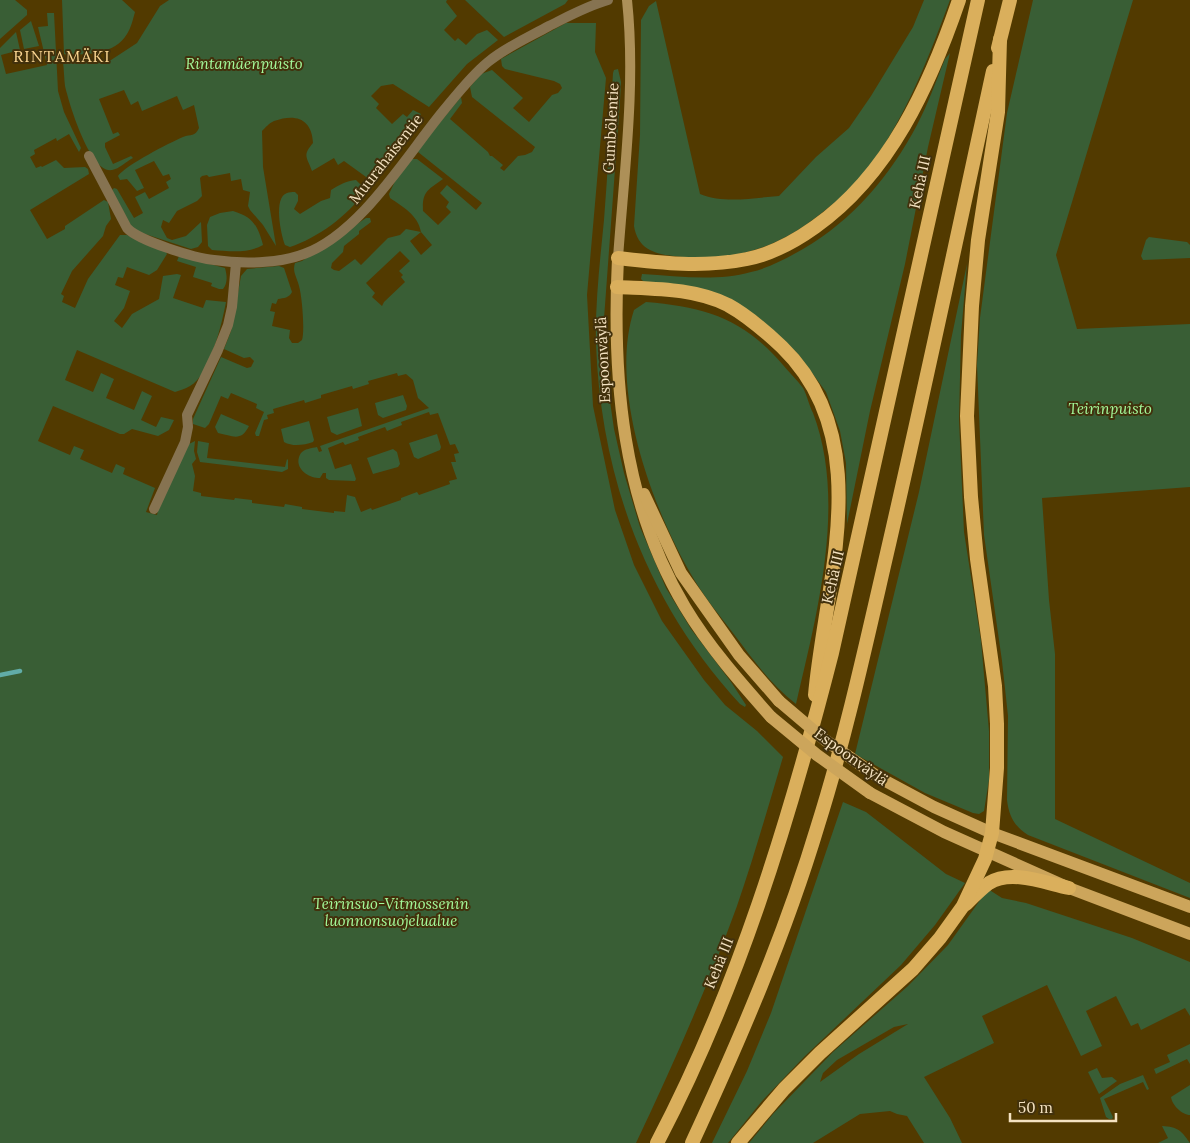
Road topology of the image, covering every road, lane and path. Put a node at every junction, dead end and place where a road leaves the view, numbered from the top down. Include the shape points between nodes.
1 (608, 0) edge
2 (627, 0) edge
3 (959, 0) edge
4 (978, 0) edge
5 (1010, 0) edge
6 (1000, 39) junction
7 (89, 156) dead end
8 (618, 258) junction
9 (236, 263) junction
10 (616, 287) junction
11 (629, 460) junction
12 (154, 509) dead end
13 (811, 737) junction
14 (992, 833) junction
15 (987, 851) junction
16 (1069, 888) junction
17 (963, 906) junction
18 (1190, 907) edge
19 (1190, 934) edge
20 (657, 1143) edge
21 (692, 1143) edge
22 (738, 1143) edge

1 - 9 street, Muurahaisentie via 588,6 523,39 489,61 456,96 364,212 334,238 303,255
2 - 8 main road, Gumbölentie via 629,95
3 - 8 highway via 929,75 894,143 879,165 840,208 803,236 778,250 726,263 689,265
4 - 13 highway, Kehä III
5 - 6 highway
6 - 14 highway via 998,112 972,297 967,416 977,559 995,695 997,768
6 - 21 highway via 895,518 842,741 778,945 730,1062
7 - 9 street, Muurahaisentie via 132,233 203,259
8 - 10 main road, Espoonväylä
9 - 12 street via 228,325 186,415 185,442
10 - 11 main road, Espoonväylä via 616,355
10 - 13 highway via 680,291 728,305 750,319 791,356 818,396 835,448 839,498
11 - 14 main road, Espoonväylä, bridge via 681,573 740,655 779,701 825,740 878,777
11 - 15 main road, Espoonväylä, bridge via 648,529 685,607 726,666 771,717 870,793
13 - 20 highway, Kehä III via 745,943 703,1046
14 - 15 highway
14 - 18 main road, Espoonväylä
15 - 16 main road, Espoonväylä
15 - 17 highway
16 - 17 highway via 1007,877 990,882
16 - 19 main road, Espoonväylä
17 - 22 highway via 913,969 820,1053

